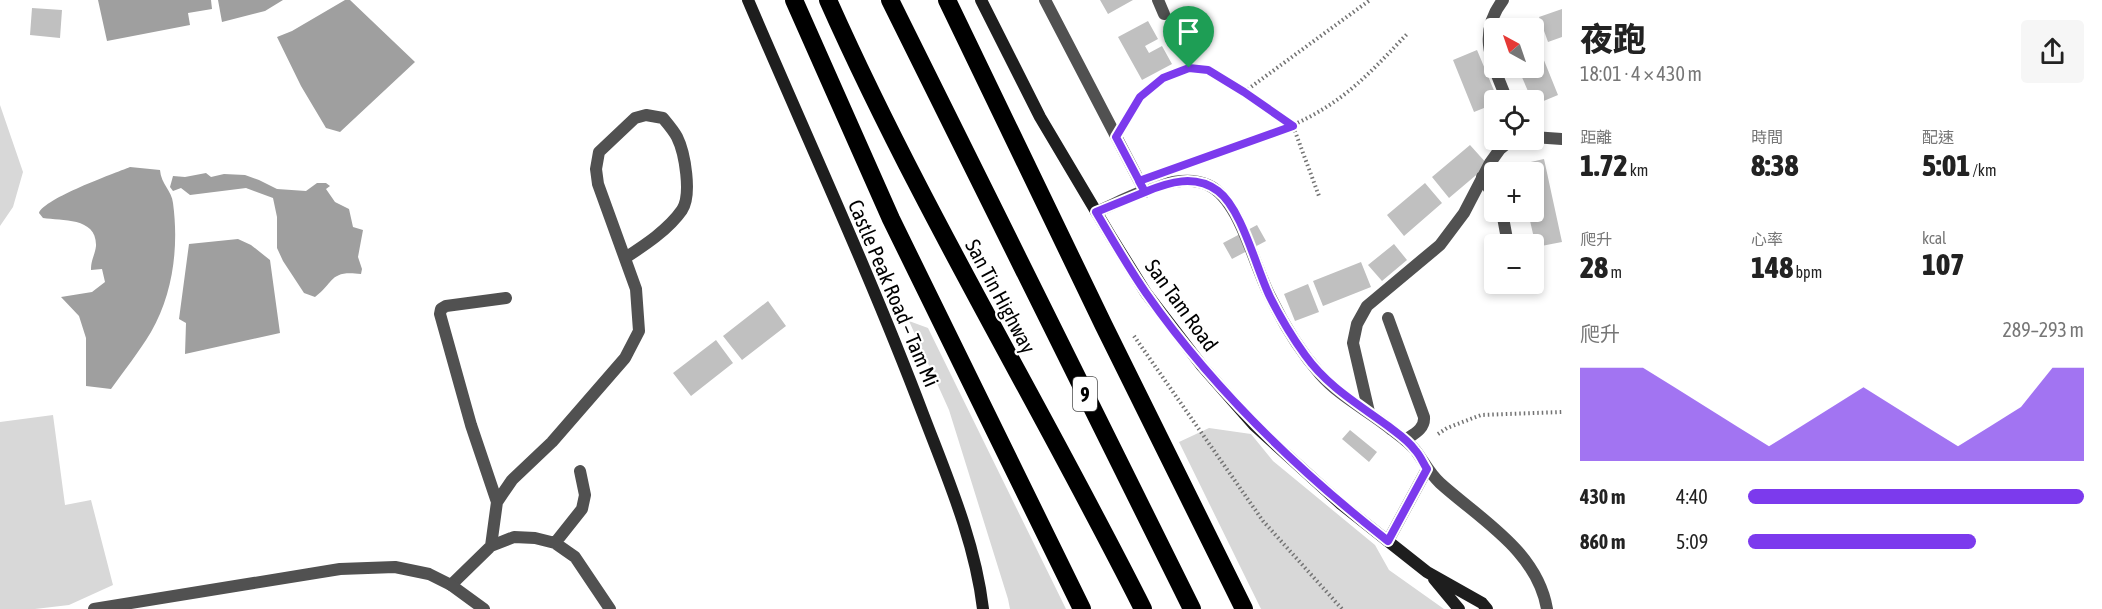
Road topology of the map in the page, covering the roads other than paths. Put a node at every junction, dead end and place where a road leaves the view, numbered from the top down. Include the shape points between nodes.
1 (748, 0) edge
2 (794, 0) edge
3 (828, 0) edge
4 (890, 0) edge
5 (947, 0) edge
6 (981, 0) edge
7 (1045, 0) edge
8 (1158, 0) edge
9 (1503, 0) edge
10 (1164, 14) road end
11 (1503, 90) edge
12 (1544, 137) edge
13 (1562, 139) edge
14 (1499, 150) edge
15 (1482, 177) junction
16 (1484, 180) edge
17 (1145, 192) junction
18 (1096, 212) junction
19 (625, 258) junction
20 (506, 298) dead end
21 (1388, 318) dead end
22 (1369, 412) junction
23 (1405, 440) junction
24 (1427, 469) junction
25 (580, 471) dead end
26 (496, 502) junction
27 (1388, 541) junction
28 (555, 543) junction
29 (491, 546) junction
30 (1427, 572) junction
31 (451, 585) junction
32 (94, 609) edge
33 (484, 609) edge
34 (610, 609) edge
35 (983, 609) edge
36 (1082, 609) edge
37 (1143, 609) edge
38 (1192, 609) edge
39 (1244, 609) edge
40 (1459, 609) edge
41 (1487, 609) edge
42 (1547, 609) edge

1 - 35 street, Castle Peak Road – Tam Mi via 887,319 958,509
2 - 36 highway via 891,219
3 - 37 highway, San Tin Highway / 9 via 926,204
4 - 38 highway, San Tin Highway / 9
5 - 39 highway
6 - 18 street, San Tam Road via 1040,117
7 - 17 street
8 - 10 street
9 - 11 street via 1488,37 1488,49
12 - 13 street
14 - 15 street
15 - 16 street
15 - 22 street via 1464,213 1440,245 1367,306 1357,324 1353,343
17 - 18 street
17 - 22 street via 1162,184 1194,181 1220,192 1232,205 1269,296 1305,356 1336,390
18 - 27 street, San Tam Road via 1146,293 1230,398 1308,476
19 - 19 street via 598,184 599,152 635,118 663,118 678,138 688,180 684,208 653,239
19 - 26 street via 636,289 639,331 625,358
20 - 26 street via 446,306 440,314
21 - 23 street via 1424,417 1421,429
22 - 23 street
23 - 24 street
24 - 27 street
24 - 42 street via 1513,545 1544,592
25 - 28 street via 585,495 582,509
26 - 29 street
27 - 30 street, San Tam Road
28 - 29 street via 514,537
28 - 34 street via 574,557
29 - 31 street
30 - 40 street, San Tam Road
30 - 41 street, San Tam Road
31 - 32 street via 429,574 395,567 340,569
31 - 33 street

